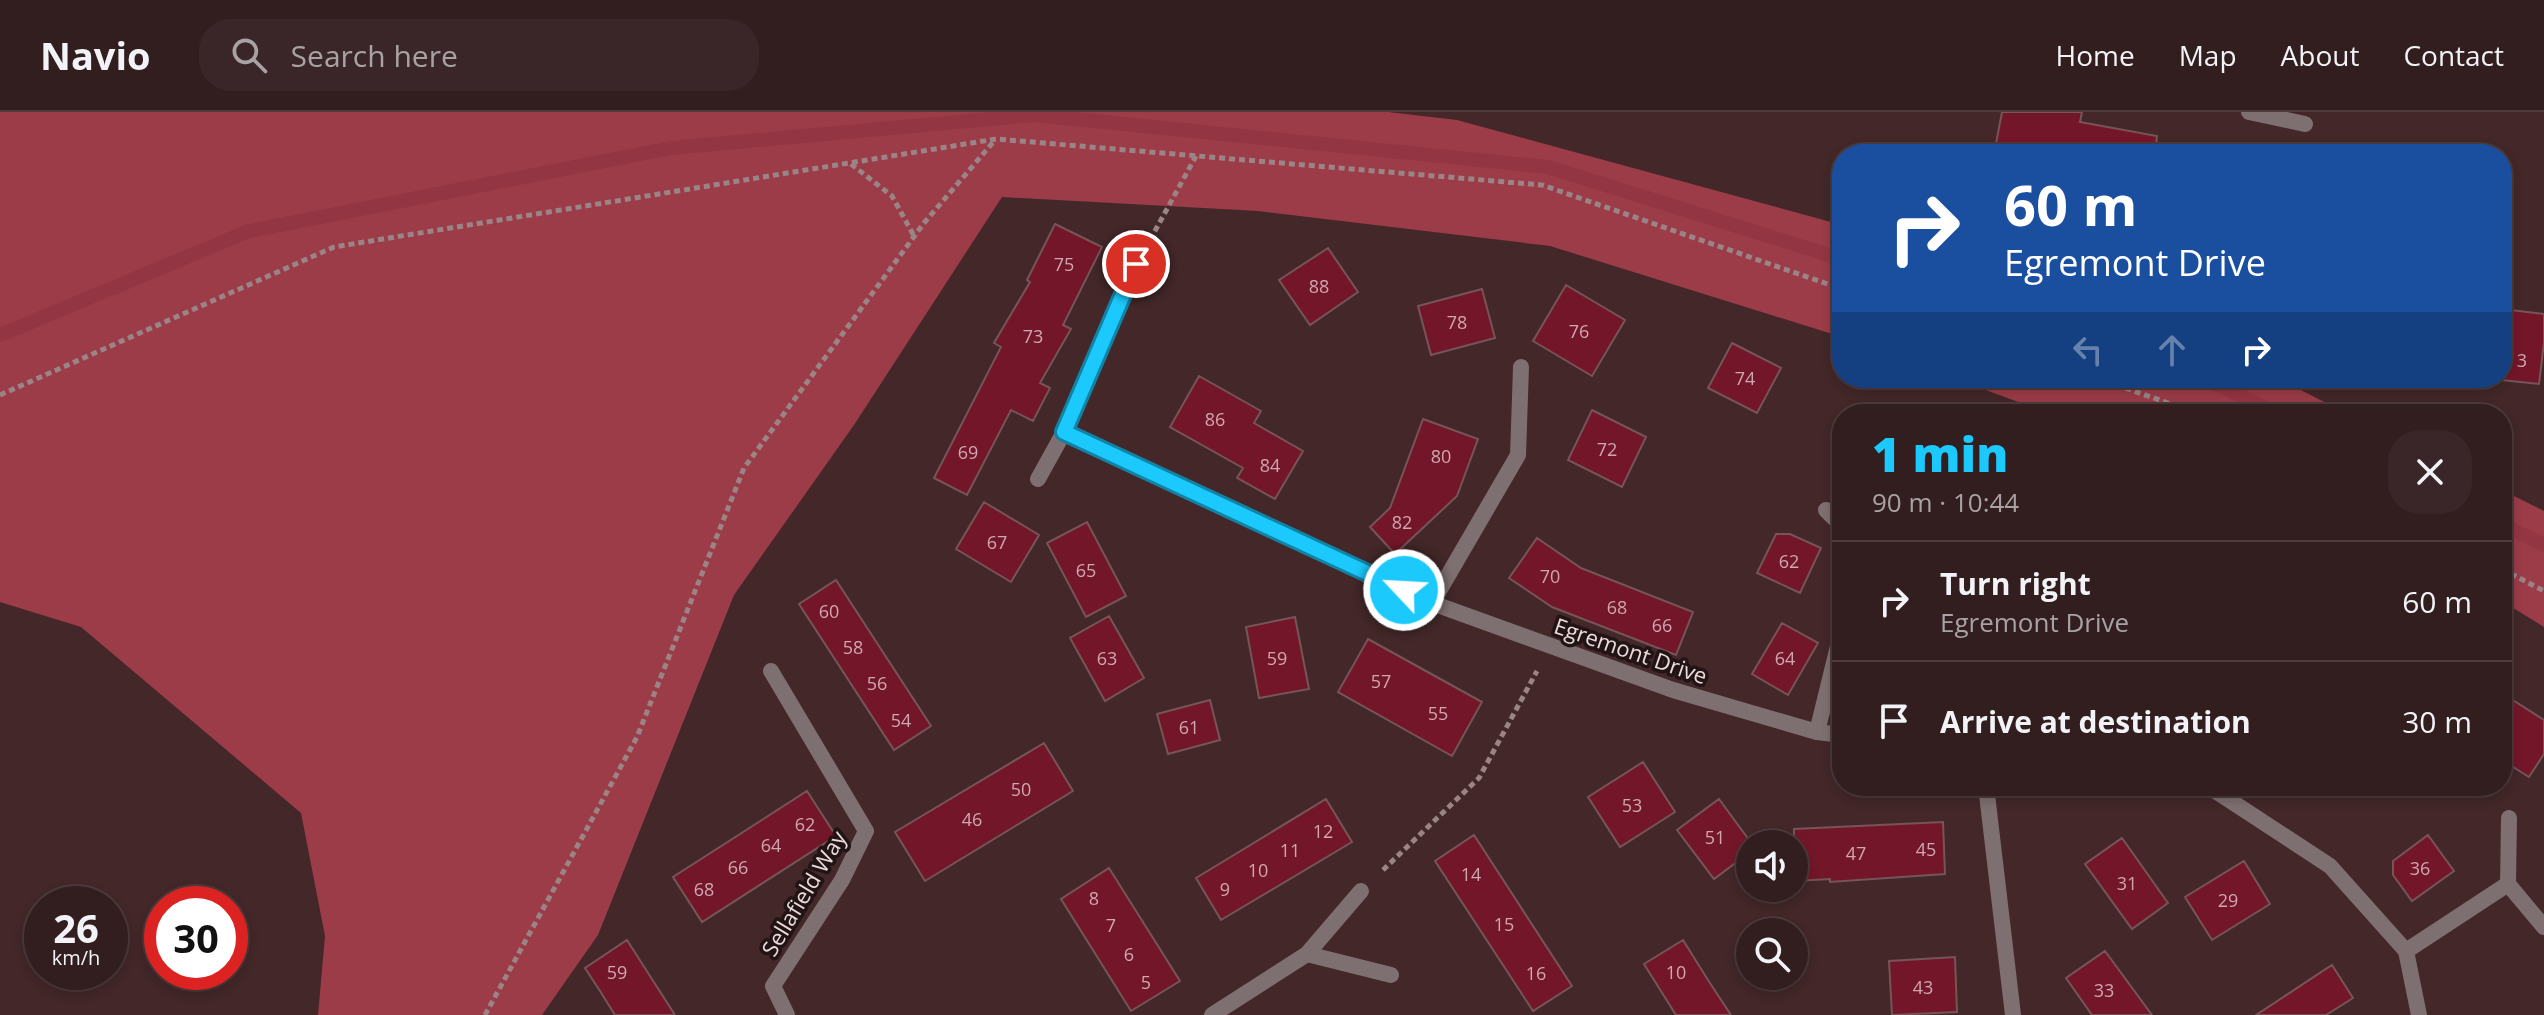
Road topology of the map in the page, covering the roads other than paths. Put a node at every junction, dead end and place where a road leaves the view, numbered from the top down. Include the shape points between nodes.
1 (2249, 112) edge
2 (2305, 124) dead end
3 (1136, 264) road end
4 (1521, 367) dead end
5 (1064, 432) junction
6 (1038, 479) dead end
7 (1826, 510) dead end
8 (1832, 516) edge
9 (1432, 603) junction
10 (771, 671) dead end
11 (1832, 671) edge
12 (1817, 732) junction
13 (1832, 734) edge
14 (1987, 796) edge
15 (2223, 796) edge
16 (2509, 818) dead end
17 (2508, 884) junction
18 (1361, 891) road end
19 (2544, 927) edge
20 (2406, 951) junction
21 (1307, 954) junction
22 (1391, 975) dead end
23 (787, 1015) edge
24 (1212, 1015) edge
25 (2013, 1015) edge
26 (2419, 1015) edge

1 - 2 street
3 - 5 street
4 - 9 street via 1518,455
5 - 6 street
5 - 9 street, Egremont Drive
7 - 8 street
9 - 12 street, Egremont Drive via 1673,690
10 - 23 street, Sellafield Way via 866,831 842,880 773,986
11 - 12 street
12 - 13 street, Egremont Drive
14 - 25 street
15 - 20 street via 2330,866
16 - 17 street
17 - 19 street
17 - 20 street
18 - 21 street
20 - 26 street
21 - 22 street
21 - 24 street

